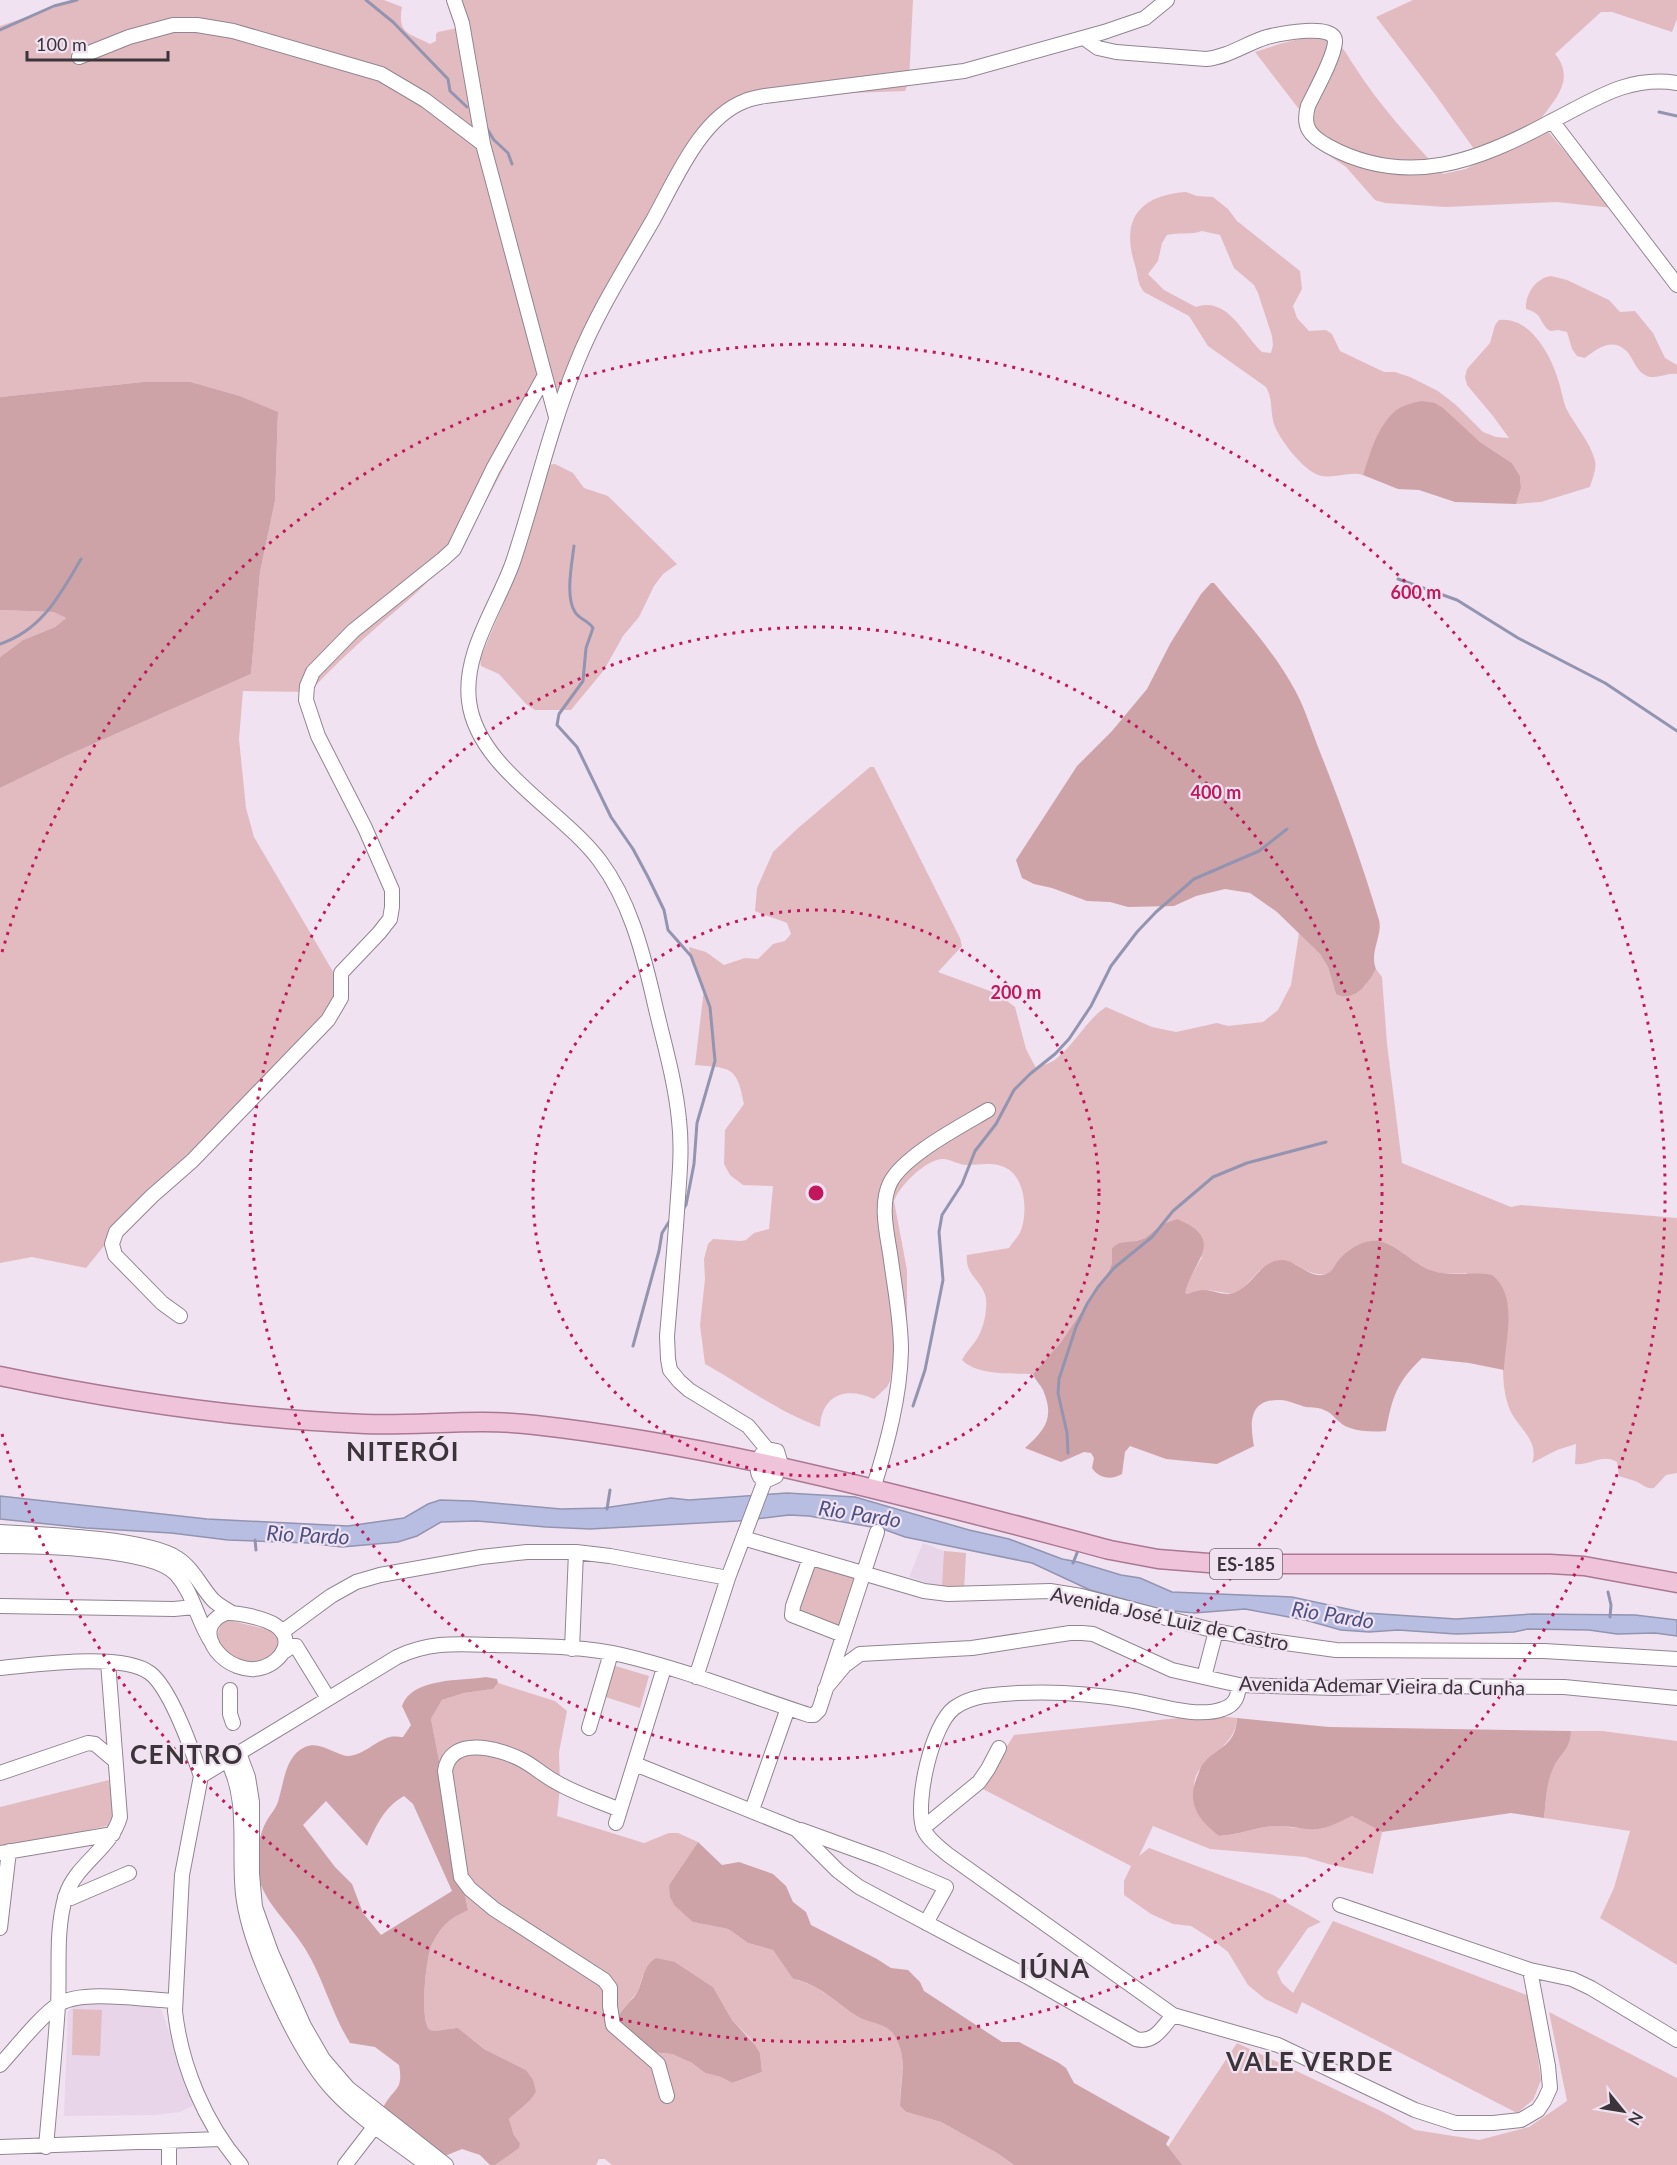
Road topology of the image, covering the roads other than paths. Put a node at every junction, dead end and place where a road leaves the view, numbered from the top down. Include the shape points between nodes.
1 (454, 0) edge
2 (1167, 0) edge
3 (1084, 38) junction
4 (79, 57) dead end
5 (1677, 83) edge
6 (1552, 121) junction
7 (483, 144) junction
8 (1677, 285) edge
9 (544, 377) junction
10 (556, 417) junction
11 (988, 1110) dead end
12 (180, 1316) dead end
13 (0, 1376) edge
14 (769, 1468) junction
15 (824, 1477) junction
16 (873, 1489) junction
17 (0, 1532) edge
18 (877, 1532) dead end
19 (743, 1538) junction
20 (0, 1546) edge
21 (576, 1552) junction
22 (810, 1558) junction
23 (864, 1573) junction
24 (729, 1578) junction
25 (1677, 1583) edge
26 (0, 1606) edge
27 (194, 1607) junction
28 (232, 1613) junction
29 (1215, 1631) junction
30 (282, 1632) junction
31 (843, 1635) junction
32 (212, 1643) junction
33 (572, 1649) junction
34 (285, 1651) junction
35 (611, 1653) junction
36 (1677, 1659) edge
37 (86, 1662) junction
38 (108, 1662) junction
39 (0, 1668) edge
40 (664, 1668) junction
41 (0, 1677) edge
42 (696, 1677) junction
43 (1204, 1677) junction
44 (1239, 1685) junction
45 (825, 1689) junction
46 (230, 1690) dead end
47 (328, 1698) junction
48 (1677, 1698) edge
49 (788, 1708) junction
50 (233, 1723) dead end
51 (589, 1728) dead end
52 (999, 1748) dead end
53 (233, 1756) junction
54 (114, 1760) junction
55 (635, 1764) junction
56 (0, 1773) edge
57 (201, 1776) junction
58 (752, 1810) junction
59 (923, 1828) junction
60 (796, 1829) junction
61 (114, 1834) junction
62 (4, 1852) edge
63 (129, 1873) dead end
64 (65, 1897) junction
65 (1340, 1905) dead end
66 (927, 1923) junction
67 (0, 1928) edge
68 (1530, 1970) junction
69 (174, 2001) junction
70 (58, 2005) junction
71 (1173, 2015) junction
72 (1677, 2040) edge
73 (0, 2065) edge
74 (667, 2096) dead end
75 (375, 2126) junction
76 (220, 2139) junction
77 (169, 2142) junction
78 (0, 2147) edge
79 (46, 2147) junction
80 (169, 2165) edge
81 (241, 2165) edge
82 (345, 2165) edge
83 (427, 2165) edge
84 (446, 2165) edge

1 - 7 street via 462,23
2 - 3 street via 1145,18
3 - 6 street via 1098,48 1116,52 1206,59 1289,32 1330,33 1335,42 1308,106 1306,129 1332,148 1387,166 1413,169 1454,163
3 - 10 street via 964,71 765,96 732,108 694,147 599,313
4 - 7 street via 173,25 233,31 381,74 425,100
5 - 6 street via 1637,82
6 - 8 street
7 - 9 street
9 - 10 street
9 - 12 street via 454,549 353,631 313,672 307,686 306,700 318,736 392,890 390,919 341,973 341,998 328,1020 192,1161 116,1232 112,1244 115,1255
10 - 14 street via 507,579 473,661 469,702 485,745 509,774 576,832 618,889 629,914 646,969 680,1121 667,1336 670,1370 689,1390 748,1426
11 - 16 street via 904,1165 886,1194 901,1351 884,1454
13 - 14 main road via 132,1401 320,1421 531,1424 626,1437
14 - 15 main road
14 - 15 main road via 790,1476
14 - 19 street
15 - 16 main road, ES-185
16 - 25 main road, ES-185 via 1158,1559 1233,1564 1550,1564 1584,1566
17 - 28 street via 158,1549 186,1565 213,1599
18 - 23 street
19 - 22 street, Avenida José Luiz de Castro
19 - 24 street
20 - 27 street via 111,1553 154,1561 176,1574
21 - 24 street
21 - 30 street via 481,1557 368,1578 331,1596
21 - 33 street
22 - 23 street, Avenida José Luiz de Castro
22 - 31 street via 792,1615
23 - 29 street, Avenida José Luiz de Castro via 936,1593 1050,1592 1081,1596
23 - 31 street
24 - 42 street
26 - 27 street
27 - 32 street
28 - 30 street via 272,1623
28 - 32 street via 221,1615 212,1623
29 - 36 street, Avenida José Luiz de Castro via 1336,1650 1544,1651
29 - 43 street
30 - 34 street
31 - 45 street
32 - 34 street via 225,1661 245,1669 267,1666
33 - 35 street
33 - 47 street via 460,1644 422,1647 397,1657
34 - 47 street via 296,1646
35 - 40 street
35 - 51 street
37 - 38 street
37 - 39 street
37 - 41 street via 65,1670
38 - 54 street
38 - 57 street via 138,1666 155,1678 181,1725
40 - 42 street
40 - 55 street
42 - 49 street
43 - 44 street, Avenida Ademar Vieira da Cunha
43 - 45 street, Avenida Ademar Vieira da Cunha via 1172,1670 1093,1634 1070,1633 972,1648 860,1654
44 - 48 street, Avenida Ademar Vieira da Cunha via 1564,1687
44 - 59 street via 1232,1704 1222,1710 1200,1713 1128,1700 1029,1692 980,1697 962,1703 946,1716 934,1742 921,1797
45 - 49 street via 814,1715
46 - 50 street
47 - 53 street
49 - 58 street
52 - 59 street via 979,1782
53 - 57 street
53 - 75 street via 240,1793 243,1896 260,1957 310,2059 333,2091
53 - 84 street via 248,1777 252,1802 255,1907 304,2026 323,2059 348,2088
54 - 56 street via 88,1743
54 - 61 street via 120,1811
55 - 58 street
55 - 74 street via 618,1816 503,1751 464,1748 452,1754 445,1771 461,1877 495,1910 604,1980 610,1988 613,2025 658,2064
57 - 69 street via 182,1875
58 - 60 street
59 - 71 street via 947,1854
60 - 66 street via 847,1880
60 - 66 street via 946,1887
61 - 62 street
61 - 64 street via 81,1871
62 - 67 street
63 - 64 street via 71,1898
64 - 70 street via 59,1938
65 - 68 street
66 - 71 street via 1136,2039 1143,2041 1157,2035
68 - 71 street via 1550,2088 1538,2110 1508,2122 1470,2124 1435,2117 1293,2050
68 - 72 street via 1591,1988
69 - 70 street via 87,1996
69 - 76 street via 190,2072
70 - 73 street
70 - 79 street
75 - 82 street
75 - 83 street
76 - 77 street
76 - 81 street
77 - 79 street
77 - 80 street
78 - 79 street

